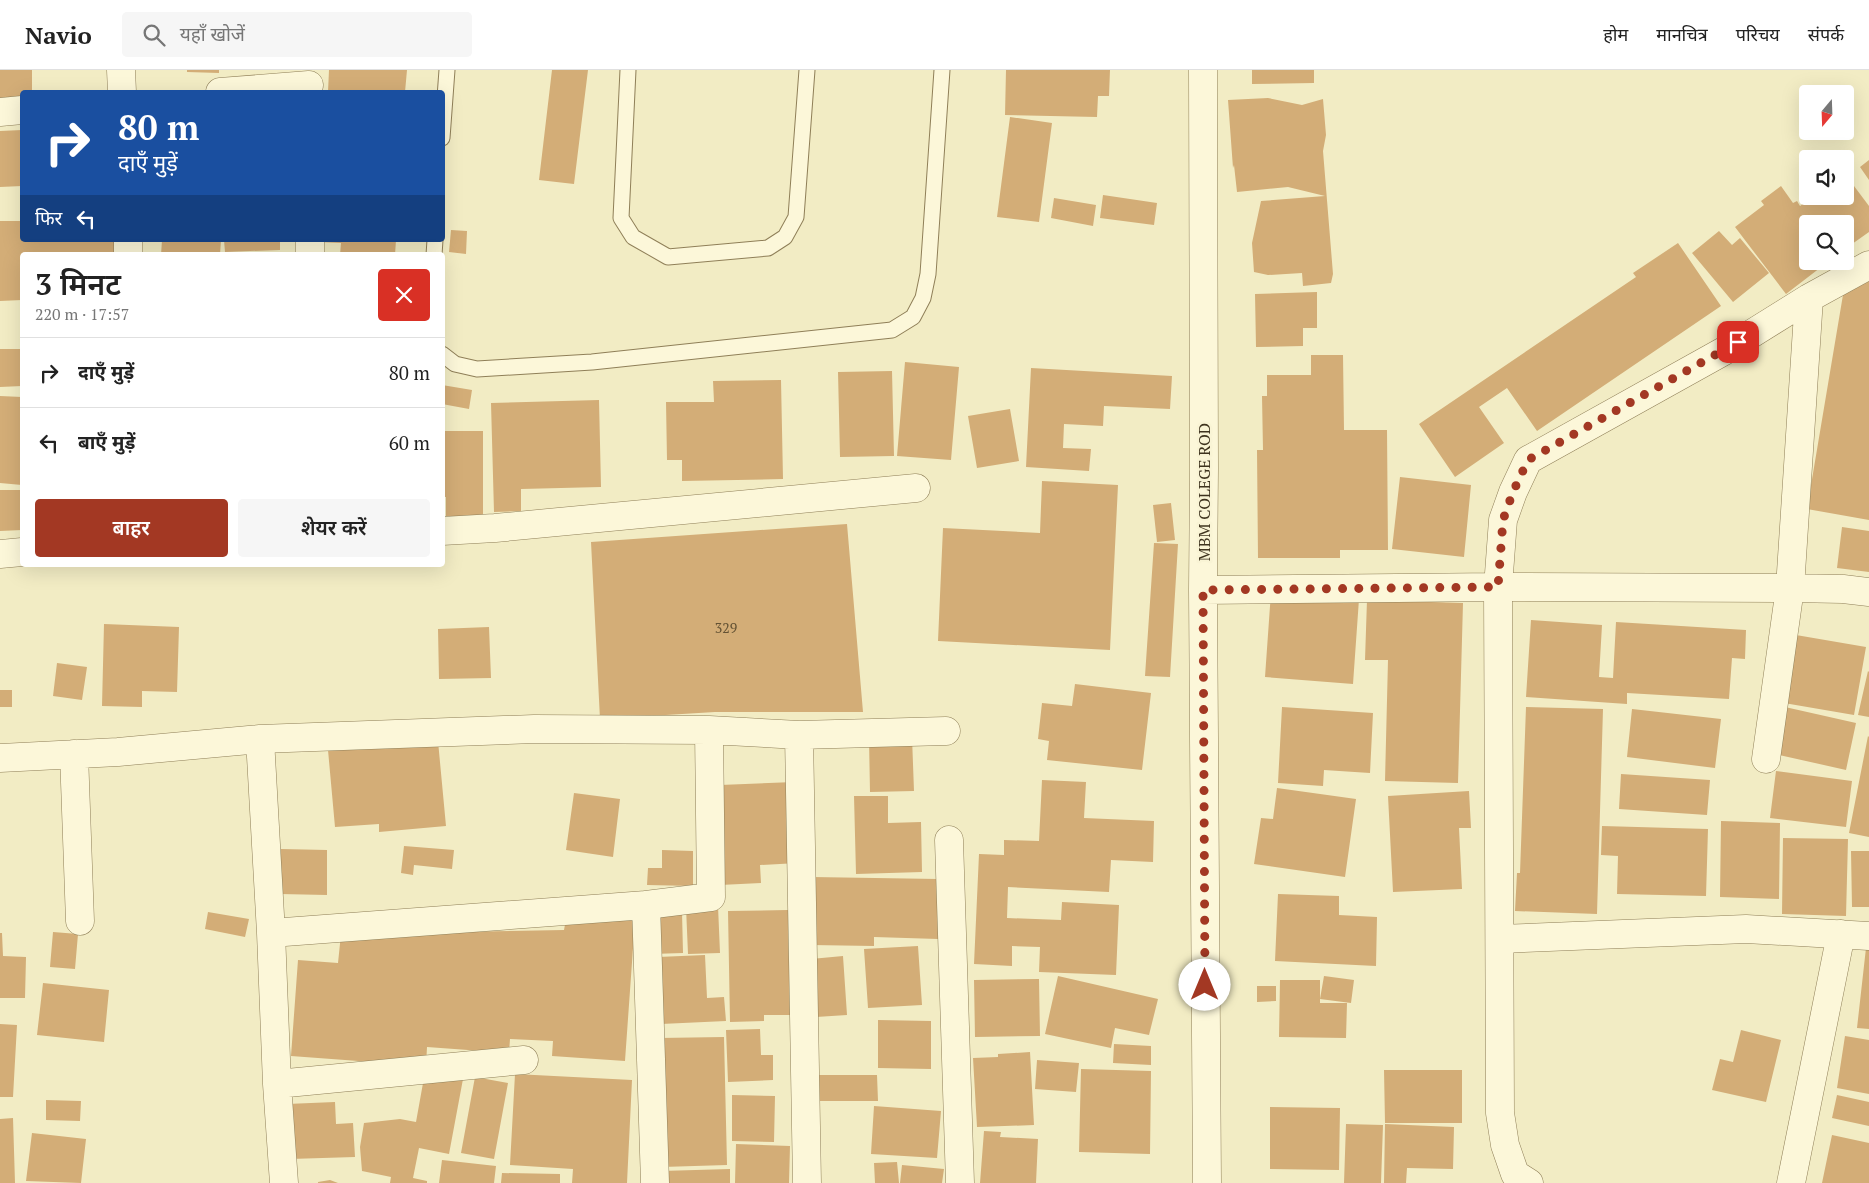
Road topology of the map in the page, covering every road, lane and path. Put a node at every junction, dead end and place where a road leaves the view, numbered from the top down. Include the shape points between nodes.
1 (121, 70) edge
2 (447, 70) edge
3 (628, 70) edge
4 (807, 70) edge
5 (942, 70) edge
6 (1203, 70) edge
7 (309, 82) edge
8 (122, 90) edge
9 (238, 90) edge
10 (445, 97) edge
11 (20, 110) edge
12 (0, 112) edge
13 (1869, 265) edge
14 (1810, 298) junction
15 (445, 356) edge
16 (916, 488) dead end
17 (445, 531) edge
18 (20, 552) edge
19 (0, 554) edge
20 (1498, 587) junction
21 (1790, 588) junction
22 (1203, 590) junction
23 (1869, 592) edge
24 (709, 730) junction
25 (946, 731) dead end
26 (799, 734) junction
27 (260, 739) junction
28 (74, 754) junction
29 (0, 758) edge
30 (1766, 759) dead end
31 (949, 840) dead end
32 (646, 905) junction
33 (80, 921) dead end
34 (271, 933) junction
35 (1841, 934) junction
36 (1869, 936) edge
37 (1500, 939) junction
38 (524, 1060) dead end
39 (277, 1084) junction
40 (284, 1183) edge
41 (656, 1183) edge
42 (807, 1183) edge
43 (960, 1183) edge
44 (1206, 1183) edge
45 (1529, 1183) edge
46 (1791, 1183) edge

1 - 8 street
2 - 10 lane
3 - 4 lane via 621,218 633,237 668,257 768,248 785,237 796,217
5 - 15 lane via 928,274 923,298 913,316 892,330 592,362 476,368 455,364
6 - 22 street, MBM COLEGE ROD
7 - 9 street
11 - 12 street
13 - 14 street
14 - 20 street via 1724,351 1528,460 1503,520
14 - 21 street
16 - 17 street
18 - 19 street
20 - 21 street
20 - 22 street
20 - 37 street
21 - 23 street
21 - 30 street
22 - 44 street, MBM COLEGE ROD
24 - 26 street
24 - 27 street via 534,729
24 - 32 street via 711,897
25 - 26 street
26 - 42 street
27 - 28 street
27 - 34 street
28 - 29 street
28 - 33 street
31 - 43 street
32 - 34 street
32 - 41 street
34 - 39 street
35 - 36 street
35 - 37 street via 1746,929
35 - 46 street
37 - 45 street via 1500,1113 1505,1145 1515,1174
38 - 39 street
39 - 40 street

